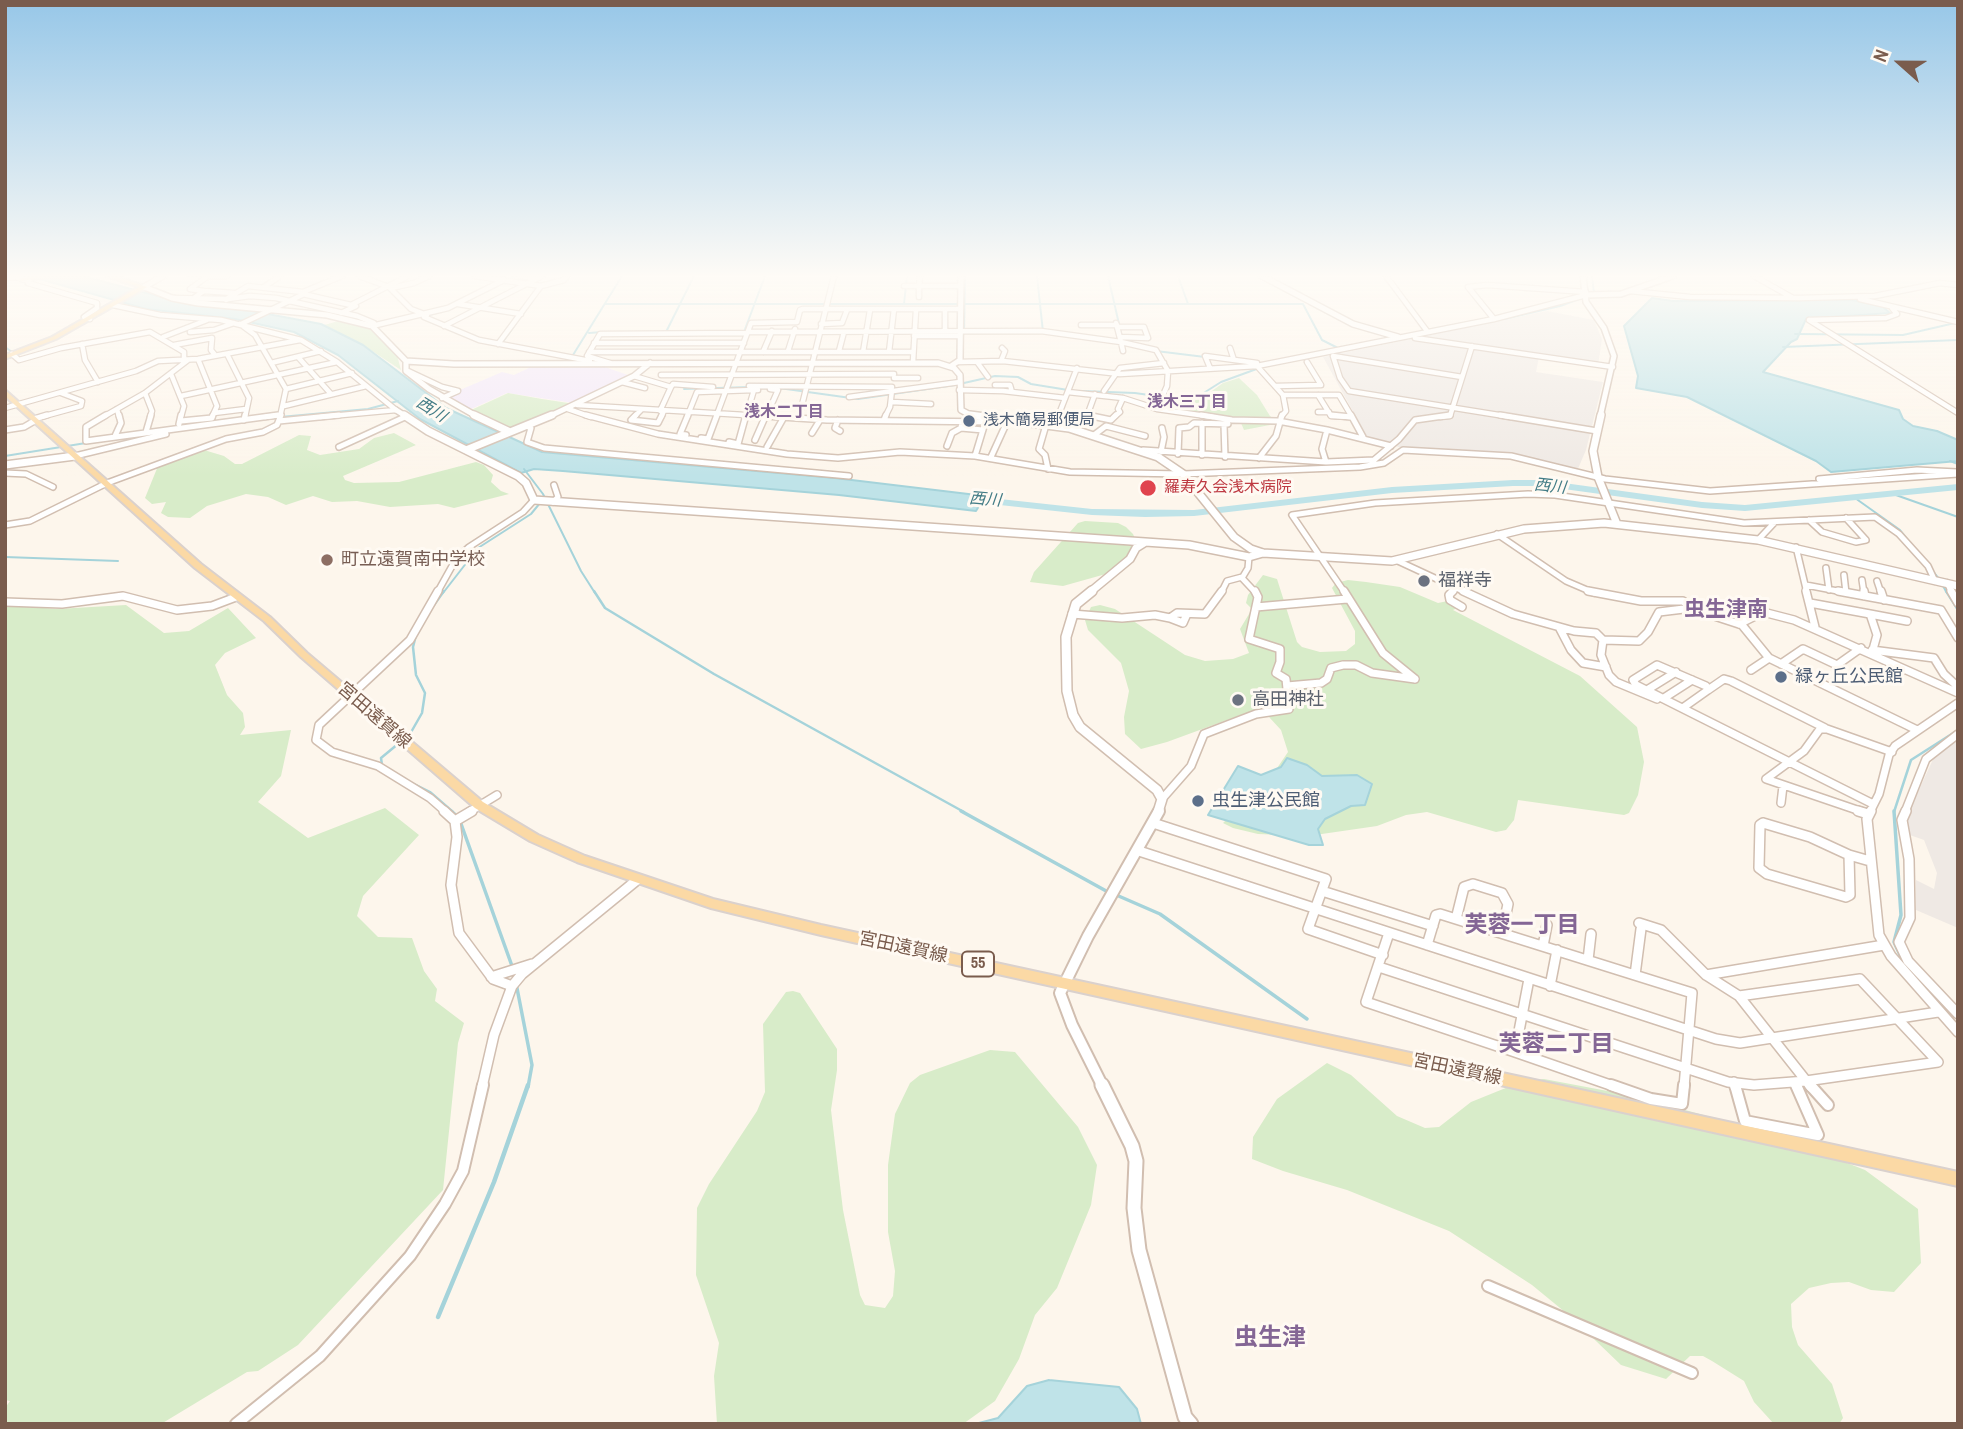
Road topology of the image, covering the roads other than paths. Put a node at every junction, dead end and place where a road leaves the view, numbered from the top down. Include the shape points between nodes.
1 (660, 342) edge
2 (43, 343) edge
3 (89, 343) edge
4 (169, 343) edge
5 (186, 343) edge
6 (212, 343) edge
7 (259, 343) edge
8 (286, 343) joint
9 (306, 343) edge
10 (390, 343) edge
11 (492, 343) edge
12 (594, 343) joint
13 (615, 343) edge
14 (718, 343) edge
15 (744, 343) joint
16 (767, 343) edge
17 (791, 343) edge
18 (816, 343) edge
19 (841, 343) edge
20 (865, 343) edge
21 (889, 343) edge
22 (914, 343) edge
23 (959, 343) edge
24 (1121, 343) edge
25 (1130, 343) edge
26 (1371, 343) edge
27 (1448, 343) edge
28 (1609, 343) edge
29 (1845, 343) edge
30 (82, 344) junction
31 (498, 344) joint
32 (174, 345) junction
33 (1472, 346) junction
34 (262, 347) junction
35 (1002, 348) dead end
36 (1230, 348) dead end
37 (321, 351) junction
38 (788, 351) junction
39 (814, 351) junction
40 (839, 351) junction
41 (1123, 351) dead end
42 (589, 352) junction
43 (655, 352) junction
44 (740, 352) junction
45 (763, 352) junction
46 (863, 352) junction
47 (889, 352) junction
48 (913, 352) junction
49 (227, 354) junction
50 (215, 355) junction
51 (9, 356) edge
52 (299, 356) junction
53 (1126, 358) dead end
54 (186, 359) junction
55 (198, 359) junction
56 (1234, 360) junction
57 (406, 361) junction
58 (1001, 361) junction
59 (337, 362) junction
60 (610, 362) junction
61 (811, 362) junction
62 (897, 362) junction
63 (913, 362) junction
64 (958, 362) junction
65 (977, 362) junction
66 (1307, 362) dead end
67 (271, 363) junction
68 (597, 363) junction
69 (650, 363) junction
70 (668, 363) junction
71 (736, 363) junction
72 (1164, 363) junction
73 (951, 366) junction
74 (1128, 366) junction
75 (1258, 366) junction
76 (1613, 367) junction
77 (309, 368) junction
78 (1210, 368) junction
79 (1077, 369) junction
80 (408, 371) junction
81 (1168, 371) junction
82 (352, 373) junction
83 (1114, 373) junction
84 (171, 374) junction
85 (636, 374) junction
86 (661, 375) junction
87 (732, 375) junction
88 (808, 375) junction
89 (278, 376) junction
90 (894, 376) junction
91 (988, 377) dead end
92 (1462, 377) junction
93 (918, 378) dead end
94 (320, 381) junction
95 (98, 382) junction
96 (622, 382) junction
97 (980, 382) dead end
98 (242, 383) junction
99 (960, 385) junction
100 (995, 385) dead end
101 (366, 386) junction
102 (672, 386) junction
103 (1275, 386) junction
104 (805, 387) junction
105 (645, 388) dead end
106 (727, 388) junction
107 (286, 389) junction
108 (211, 390) junction
109 (754, 390) junction
110 (893, 390) junction
111 (980, 391) junction
112 (1104, 391) dead end
113 (5, 392) edge
114 (1012, 392) junction
115 (61, 393) junction
116 (145, 393) junction
117 (331, 394) junction
118 (1095, 394) junction
119 (1066, 395) junction
120 (1283, 395) junction
121 (1318, 395) junction
122 (181, 396) junction
123 (849, 397) dead end
124 (442, 398) junction
125 (1123, 398) junction
126 (891, 402) junction
127 (931, 404) dead end
128 (18, 405) junction
129 (578, 405) junction
130 (284, 406) junction
131 (1452, 407) junction
132 (5, 408) edge
133 (117, 409) junction
134 (246, 409) junction
135 (568, 409) junction
136 (1157, 409) junction
137 (396, 410) junction
138 (641, 410) junction
139 (662, 411) junction
140 (963, 411) junction
141 (689, 412) junction
142 (1318, 412) dead end
143 (1329, 412) junction
144 (214, 413) junction
145 (1958, 413) edge
146 (718, 414) junction
147 (746, 415) junction
148 (407, 416) junction
149 (766, 416) junction
150 (784, 417) junction
151 (1351, 417) junction
152 (280, 418) junction
153 (799, 418) junction
154 (35, 420) junction
155 (244, 420) junction
156 (820, 420) junction
157 (838, 420) junction
158 (884, 420) junction
159 (181, 421) junction
160 (1278, 421) junction
161 (994, 422) junction
162 (1007, 422) junction
163 (1202, 423) junction
164 (1224, 424) junction
165 (1239, 424) dead end
166 (961, 425) junction
167 (1045, 425) junction
168 (526, 426) junction
169 (984, 426) junction
170 (177, 428) junction
171 (1069, 428) junction
172 (1161, 428) dead end
173 (5, 430) edge
174 (1327, 430) junction
175 (840, 431) dead end
176 (1597, 431) junction
177 (146, 432) junction
178 (812, 433) dead end
179 (506, 434) junction
180 (1094, 435) junction
181 (115, 436) junction
182 (1145, 436) dead end
183 (1363, 438) junction
184 (708, 439) junction
185 (755, 440) dead end
186 (947, 446) dead end
187 (1391, 446) junction
188 (340, 447) dead end
189 (767, 447) dead end
190 (469, 449) junction
191 (1143, 450) junction
192 (1161, 452) junction
193 (1178, 454) junction
194 (1202, 455) junction
195 (75, 456) junction
196 (975, 456) junction
197 (991, 457) junction
198 (1225, 457) junction
199 (1258, 458) junction
200 (1326, 462) junction
201 (5, 465) edge
202 (1048, 469) junction
203 (5, 473) edge
204 (1958, 473) edge
205 (1182, 474) junction
206 (849, 476) dead end
207 (1599, 478) junction
208 (1818, 479) dead end
209 (107, 483) junction
210 (554, 485) dead end
211 (53, 487) dead end
212 (534, 500) junction
213 (1609, 501) junction
214 (553, 502) junction
215 (1846, 518) junction
216 (1809, 520) junction
217 (1775, 522) junction
218 (5, 524) edge
219 (1617, 524) junction
220 (1497, 534) junction
221 (1758, 540) junction
222 (1144, 543) junction
223 (1796, 547) junction
224 (1263, 553) junction
225 (1249, 558) junction
226 (1321, 558) junction
227 (1398, 561) junction
228 (1826, 568) dead end
229 (1844, 575) dead end
230 (1242, 577) junction
231 (1861, 580) dead end
232 (1877, 581) dead end
233 (1935, 581) junction
234 (1947, 583) junction
235 (1806, 585) junction
236 (1958, 586) edge
237 (1456, 588) junction
238 (1829, 590) junction
239 (1846, 593) junction
240 (1865, 596) junction
241 (236, 597) junction
242 (1347, 600) junction
243 (1884, 600) junction
244 (5, 603) edge
245 (1810, 603) junction
246 (1958, 603) edge
247 (1256, 607) junction
248 (1462, 607) dead end
249 (1693, 608) junction
250 (1072, 614) junction
251 (1870, 614) junction
252 (1907, 621) dead end
253 (1738, 624) junction
254 (1815, 626) junction
255 (1560, 628) junction
256 (1958, 638) edge
257 (1603, 640) junction
258 (1861, 648) junction
259 (1872, 652) junction
260 (1769, 658) junction
261 (1781, 664) junction
262 (1606, 667) junction
263 (1751, 670) dead end
264 (1676, 672) junction
265 (1692, 680) junction
266 (1287, 686) junction
267 (1958, 687) edge
268 (1647, 690) junction
269 (1708, 690) junction
270 (1958, 693) edge
271 (352, 697) junction
272 (1664, 698) junction
273 (1958, 703) edge
274 (1684, 707) junction
275 (1695, 712) junction
276 (1827, 729) junction
277 (1917, 730) junction
278 (1958, 734) edge
279 (1892, 752) junction
280 (1789, 762) junction
281 (1783, 786) junction
282 (498, 795) dead end
283 (1162, 799) junction
284 (1782, 803) dead end
285 (1873, 804) junction
286 (479, 805) junction
287 (1868, 814) junction
288 (455, 821) junction
289 (1153, 823) junction
290 (1139, 851) junction
291 (1849, 855) junction
292 (1870, 861) junction
293 (637, 880) junction
294 (1322, 891) junction
295 (1316, 909) junction
296 (1456, 919) junction
297 (1547, 925) dead end
298 (1433, 926) junction
299 (1390, 933) junction
300 (1502, 933) junction
301 (1591, 934) dead end
302 (1884, 945) junction
303 (1427, 946) junction
304 (1543, 946) junction
305 (1557, 950) junction
306 (1382, 955) junction
307 (1588, 960) junction
308 (533, 964) junction
309 (1379, 967) junction
310 (1635, 975) junction
311 (1706, 975) junction
312 (491, 977) junction
313 (1529, 979) junction
314 (1063, 984) junction
315 (512, 986) junction
316 (1550, 986) junction
317 (1739, 996) junction
318 (1938, 1012) junction
319 (1958, 1014) edge
320 (1522, 1016) junction
321 (1897, 1018) junction
322 (1689, 1031) junction
323 (1958, 1032) edge
324 (1772, 1038) junction
325 (1516, 1052) junction
326 (1685, 1069) junction
327 (1734, 1082) junction
328 (1800, 1082) junction
329 (1828, 1105) dead end
330 (1958, 1179) edge
331 (1488, 1286) dead end
332 (1692, 1373) dead end
333 (1187, 1422) edge
334 (236, 1424) edge

1 - 43 street
2 - 51 main road
3 - 30 street
4 - 32 street
5 - 32 street
6 - 50 street
7 - 34 street
8 - 34 street
8 - 52 street
9 - 37 street
10 - 57 street
11 - 31 street
12 - 13 street
12 - 42 street
14 - 15 street
15 - 44 street
16 - 45 street
17 - 38 street
18 - 39 street
19 - 40 street
20 - 46 street
21 - 47 street
22 - 48 street
23 - 64 street
24 - 41 street
25 - 72 street via 1156,350
26 - 75 street
27 - 33 street
28 - 76 street
29 - 145 street
30 - 51 street via 19,360
30 - 95 street
31 - 68 street
32 - 54 street
33 - 76 street
33 - 92 street
34 - 49 street
34 - 67 street
35 - 58 street
36 - 56 street
37 - 52 street
37 - 59 street
38 - 39 street
38 - 45 street
39 - 40 street
39 - 61 street
40 - 46 street
42 - 43 street
42 - 60 street via 587,356
43 - 44 street
43 - 69 street
44 - 45 street
44 - 71 street
46 - 47 street
47 - 48 street
48 - 63 street
49 - 50 street
49 - 98 street
50 - 55 street
52 - 67 street
52 - 77 street
53 - 74 street
54 - 55 street
54 - 84 street
54 - 95 street via 152,362
55 - 108 street
56 - 75 street
56 - 78 street via 1205,356
57 - 68 street
57 - 80 street
58 - 65 street
58 - 79 street
59 - 77 street
59 - 82 street
60 - 68 street
60 - 69 street
61 - 62 street
61 - 71 street
61 - 88 street
62 - 63 street
62 - 90 street
63 - 73 street
64 - 65 street
64 - 73 street
65 - 91 street
66 - 103 street via 1321,386
67 - 89 street
69 - 70 street
69 - 85 street
70 - 71 street
70 - 86 street
71 - 87 street
72 - 74 street
72 - 81 street
73 - 99 street via 960,375
74 - 83 street
75 - 78 street
75 - 103 street
76 - 176 street
77 - 89 street
77 - 94 street
78 - 81 street
79 - 83 street
79 - 119 street
80 - 124 street
80 - 124 street via 458,391
81 - 83 street
81 - 136 street
82 - 94 street
82 - 101 street
83 - 112 street
84 - 116 street
84 - 122 street
85 - 96 street
85 - 102 street
86 - 87 street
86 - 102 street via 659,378
87 - 88 street
87 - 106 street
88 - 90 street
88 - 104 street
89 - 98 street
89 - 107 street
90 - 93 street
90 - 110 street
92 - 131 street
92 - 131 street via 1333,356 1349,391
94 - 107 street
94 - 117 street
95 - 115 street
96 - 105 street
96 - 129 street
97 - 111 street
98 - 108 street
98 - 134 street via 249,398
99 - 110 street
99 - 111 street
99 - 140 street
100 - 114 street via 1010,385
101 - 117 street
101 - 137 street
102 - 106 street
102 - 139 street
103 - 120 street
104 - 106 street
104 - 110 street
104 - 153 street
106 - 109 street
106 - 141 street via 697,392
106 - 146 street
107 - 130 street
108 - 122 street
108 - 144 street via 217,406
109 - 147 street
109 - 149 street via 778,390
110 - 123 street
110 - 126 street
111 - 114 street
113 - 128 main road, 宮田遠賀線 / 55
114 - 119 street
115 - 128 street
115 - 154 street via 82,401 81,406
116 - 133 street
116 - 177 street via 152,411
117 - 130 street
118 - 119 street
118 - 125 street
118 - 125 street via 1087,416 1111,420 1120,412
119 - 171 street via 1059,414
120 - 121 street
120 - 160 street via 1286,411
121 - 143 street
121 - 151 street via 1339,395
122 - 159 street
124 - 179 street
125 - 136 street
126 - 127 street
126 - 158 street
128 - 132 street
128 - 154 main road, 宮田遠賀線 / 55
129 - 135 street
129 - 138 street
130 - 152 street
131 - 176 street
131 - 187 street via 1448,417 1415,419
133 - 181 street via 121,423
133 - 181 street via 86,427 86,441
134 - 144 street
134 - 155 street
135 - 168 street
135 - 196 street via 658,435 787,454
136 - 160 street via 1238,421
137 - 148 street
137 - 152 street
138 - 139 street
138 - 139 street via 631,420 658,423
139 - 141 street
140 - 161 street
140 - 166 street
141 - 146 street
141 - 184 street via 680,434
142 - 143 street
143 - 151 street
144 - 159 street via 212,418
146 - 147 street
146 - 184 street
147 - 149 street
147 - 184 street via 738,444
148 - 188 street
148 - 190 street
149 - 150 street
149 - 185 street
150 - 153 street
150 - 189 street
151 - 183 street
152 - 155 street
152 - 195 street via 164,434
152 - 209 street via 272,429 226,439
153 - 156 street
154 - 173 street
154 - 195 main road, 宮田遠賀線 / 55
155 - 170 street
156 - 157 street
156 - 178 street
157 - 158 street
157 - 175 street via 835,428
158 - 166 street
159 - 170 street
160 - 174 street
160 - 199 street via 1276,436
161 - 162 street
161 - 169 street
162 - 167 street
162 - 197 street
163 - 164 street
163 - 193 street via 1179,428
163 - 194 street
164 - 165 street
164 - 198 street
166 - 169 street
166 - 186 street via 951,433
167 - 171 street
167 - 202 street via 1039,449
168 - 179 street
168 - 206 street via 531,428 527,442 544,448
169 - 196 street
170 - 177 street
171 - 180 street
172 - 192 street
174 - 183 street
174 - 200 street via 1322,449
176 - 207 street via 1593,451
177 - 181 street
179 - 190 street
180 - 182 street via 1106,426
180 - 191 street
183 - 187 street
187 - 200 street via 1374,460
190 - 212 street via 518,476
191 - 192 street
191 - 205 street
192 - 193 street
193 - 194 street
194 - 198 street
195 - 201 street
195 - 209 main road, 宮田遠賀線 / 55
196 - 197 street
197 - 202 street
198 - 199 street
199 - 200 street
202 - 205 street
203 - 211 street via 26,474
204 - 207 street via 1723,492
204 - 208 street via 1917,470
205 - 207 street via 1360,467 1384,463 1403,450 1511,456
205 - 224 street via 1241,544
207 - 213 street
209 - 218 street via 30,521
209 - 241 main road, 宮田遠賀線 / 55
210 - 214 street via 558,497
212 - 214 street
212 - 271 street via 514,520 456,559 410,640
213 - 217 street via 1733,522
213 - 219 street
213 - 226 street via 1500,494 1375,503 1292,515
214 - 222 street
215 - 216 street
215 - 216 street via 1866,540 1856,542 1822,532
215 - 233 street via 1878,518 1908,543
216 - 217 street
217 - 221 street
219 - 220 street via 1566,524
219 - 221 street
220 - 227 street
220 - 249 street via 1590,592 1641,601 1683,601
221 - 223 street
222 - 225 street via 1189,545
222 - 250 street via 1083,596
223 - 233 street
223 - 235 street
224 - 225 street
224 - 226 street
225 - 230 street
226 - 227 street
226 - 242 street
227 - 237 street
228 - 238 street
229 - 239 street
230 - 247 street via 1255,590
230 - 250 street via 1227,581 1205,614 1177,613 1170,618
231 - 240 street
232 - 243 street
233 - 234 street
234 - 236 street
234 - 246 street
235 - 238 street
235 - 245 street
237 - 248 street via 1450,600
237 - 255 street via 1513,614
238 - 239 street
239 - 240 street
240 - 243 street
241 - 244 street via 212,606 177,610 123,596 62,604
241 - 271 main road, 宮田遠賀線 / 55 via 267,619
242 - 247 street
242 - 266 street via 1383,653 1415,679 1343,665 1331,668 1321,683
243 - 256 street via 1941,610
245 - 251 street
245 - 254 street
247 - 266 street via 1249,639 1280,649 1276,673
249 - 253 street
249 - 257 street via 1659,612 1639,641
250 - 283 street via 1066,637 1066,673 1073,715 1080,727
251 - 252 street
251 - 259 street via 1877,635
253 - 254 street via 1763,612
253 - 260 street
254 - 258 street
255 - 257 street via 1596,633
255 - 262 street via 1583,663
257 - 262 street via 1601,655
258 - 259 street
258 - 261 street via 1837,665 1802,649
259 - 267 street via 1934,658
259 - 270 street
260 - 261 street
260 - 263 street
261 - 277 street
262 - 275 street via 1616,682
264 - 265 street
264 - 268 street
264 - 268 street via 1657,665 1633,680
265 - 269 street
265 - 272 street
266 - 283 street via 1289,709 1256,714 1204,734 1191,766
268 - 272 street
269 - 274 street
269 - 276 street via 1724,679 1731,681
271 - 286 main road, 宮田遠賀線 / 55
271 - 288 street via 319,725 316,740 332,752 378,766 430,797
272 - 274 street
273 - 277 street
274 - 275 street
275 - 280 street
276 - 279 street
276 - 280 street via 1820,729
277 - 279 street
278 - 319 street via 1926,759 1902,820 1909,859 1910,918 1899,942 1908,961
279 - 285 street
280 - 281 street via 1766,779
280 - 285 street
281 - 284 street
281 - 287 street
282 - 286 street
283 - 289 street
285 - 287 street
286 - 288 street
286 - 293 main road, 宮田遠賀線 / 55 via 534,838
287 - 292 street
288 - 312 street via 450,885 459,933
289 - 290 street
289 - 294 street via 1326,879
290 - 295 street
290 - 314 street
291 - 291 street via 1810,837 1760,825 1759,868 1767,874 1846,897 1850,895
291 - 292 street
292 - 302 street
293 - 308 street
293 - 314 main road, 宮田遠賀線 / 55 via 711,903
294 - 295 street
294 - 298 street
295 - 299 street
295 - 306 street via 1308,929
296 - 298 street via 1436,915
296 - 300 street
296 - 300 street via 1464,887 1473,884 1502,892 1508,904
297 - 304 street
298 - 303 street
299 - 303 street
299 - 306 street
300 - 304 street
301 - 307 street
302 - 311 street
302 - 318 street
303 - 313 street
304 - 305 street
305 - 307 street
305 - 316 street
306 - 309 street
307 - 310 street
308 - 312 street
308 - 315 street
309 - 320 street
309 - 325 street via 1366,1002
310 - 311 street via 1640,926 1661,930
310 - 322 street via 1692,993
311 - 317 street
312 - 315 street
313 - 316 street
313 - 320 street
314 - 330 main road, 宮田遠賀線 / 55
314 - 333 street via 1060,993 1072,1025 1134,1153 1139,1250
315 - 334 street via 494,1035 463,1171 445,1204 410,1256 320,1356
316 - 322 street
317 - 321 street via 1860,979
317 - 324 street
318 - 321 street
318 - 323 street
320 - 325 street
320 - 326 street
321 - 324 street
321 - 328 street via 1938,1062
322 - 324 street via 1740,1043
322 - 326 street
324 - 328 street
325 - 326 street via 1651,1099 1682,1104
326 - 327 street
327 - 328 street
327 - 328 street via 1745,1121 1818,1135
328 - 329 street
331 - 332 street

